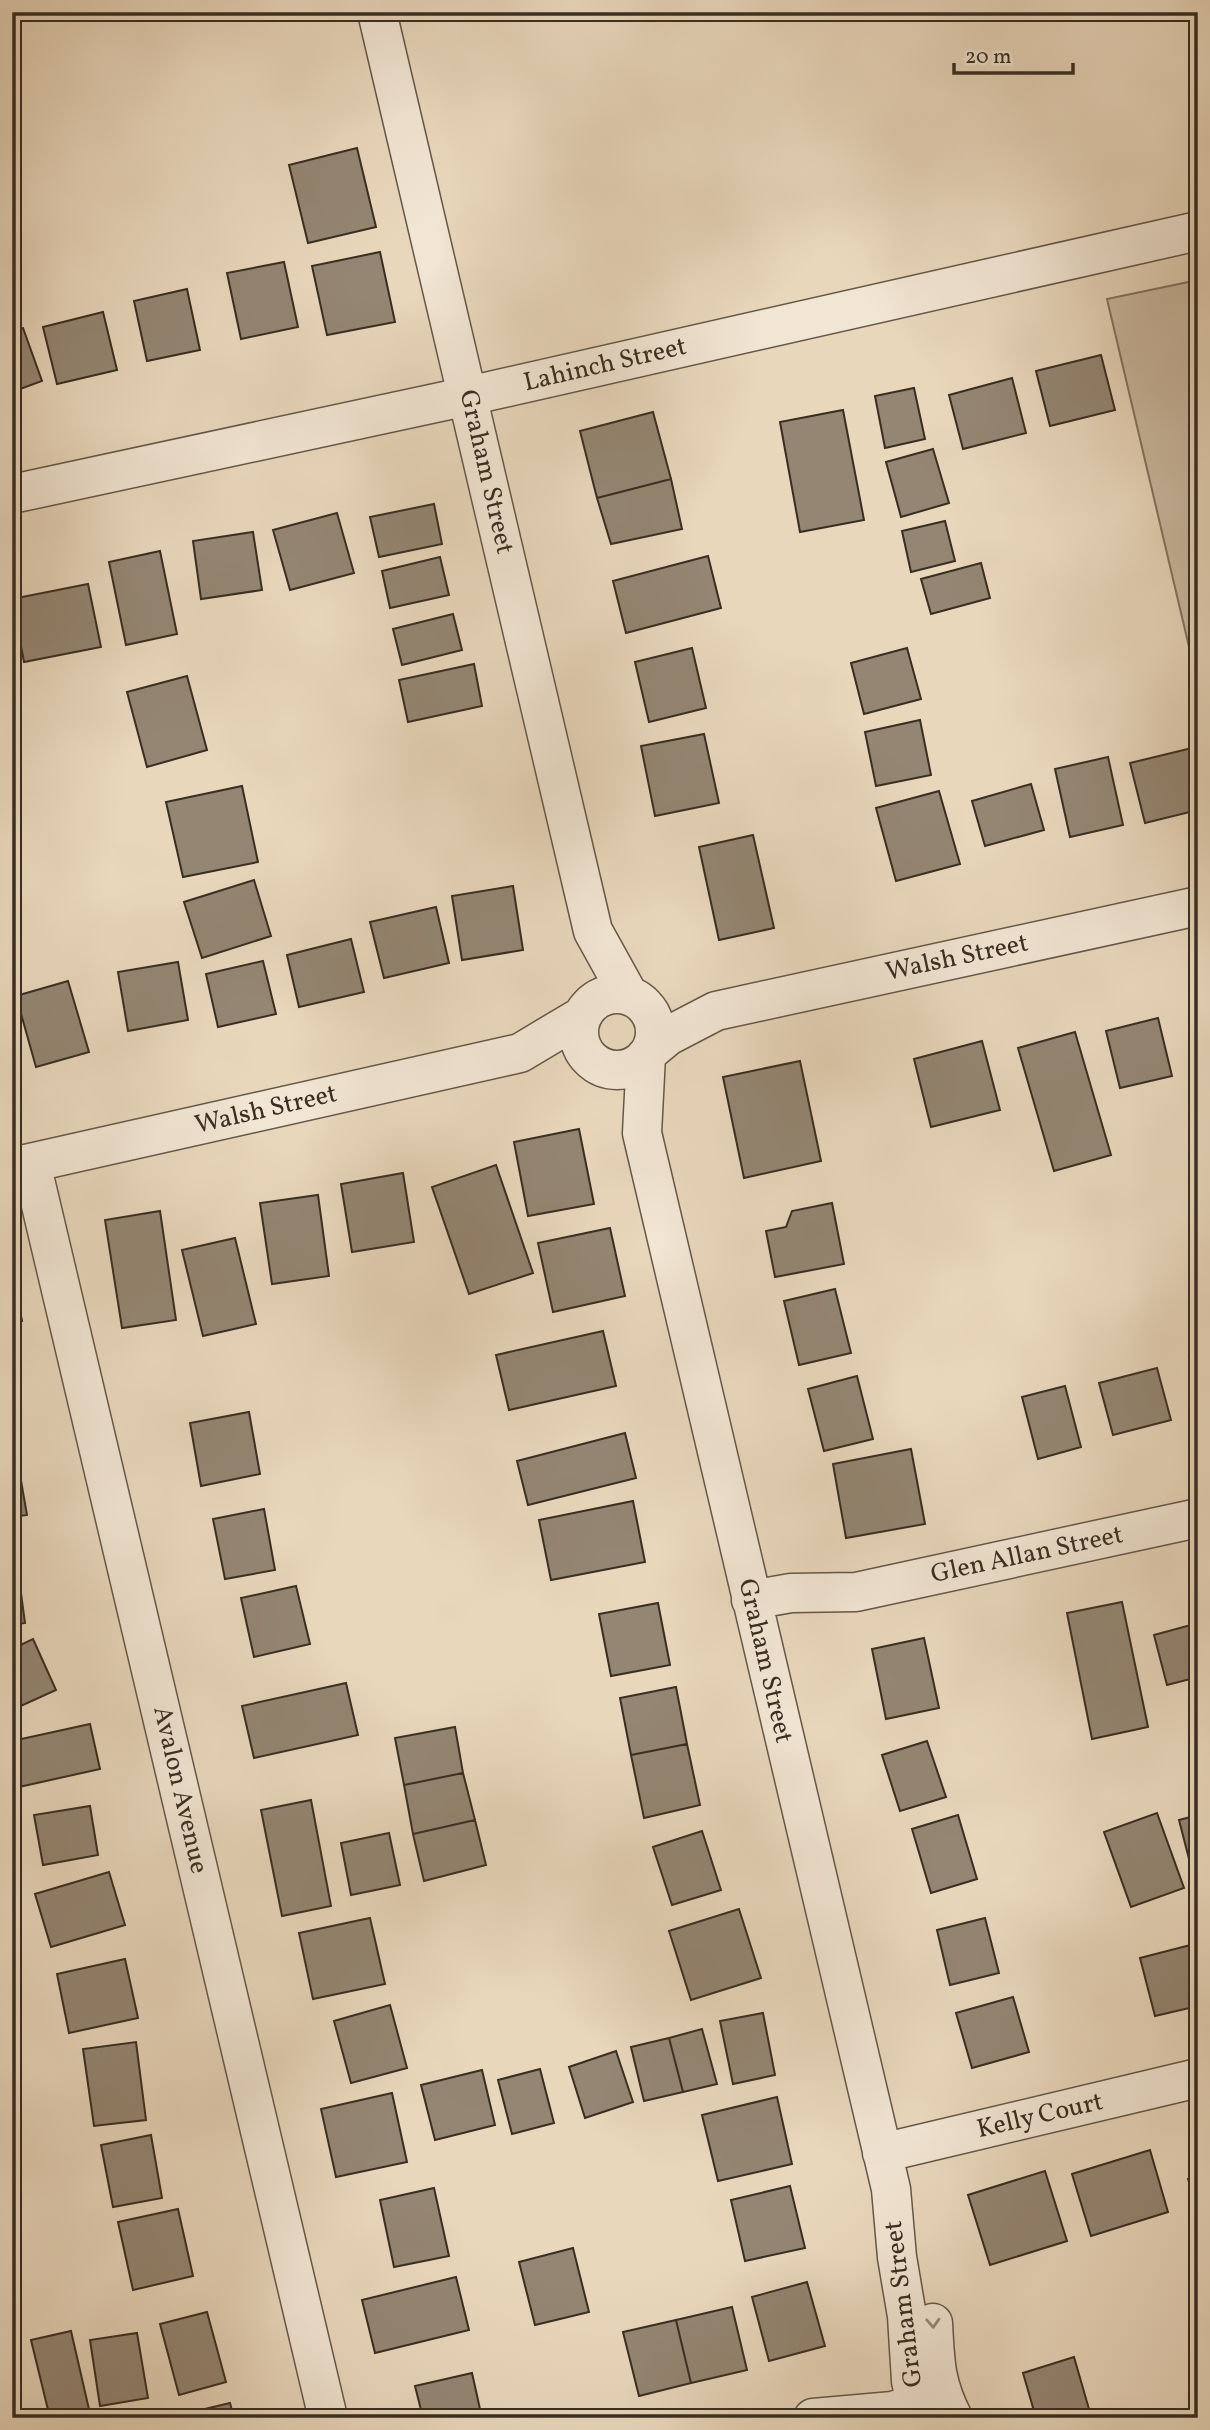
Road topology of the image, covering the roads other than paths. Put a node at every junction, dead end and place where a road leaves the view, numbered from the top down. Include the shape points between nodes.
1 (377, 12) edge
2 (1198, 231) edge
3 (468, 396) junction
4 (12, 494) edge
5 (1198, 906) edge
6 (593, 931) junction
7 (632, 998) junction
8 (716, 1011) junction
9 (584, 1013) junction
10 (520, 1053) junction
11 (648, 1053) junction
12 (601, 1066) junction
13 (642, 1133) junction
14 (22, 1165) edge
15 (1198, 1518) edge
16 (754, 1614) junction
17 (1198, 2078) edge
18 (886, 2171) junction
19 (928, 2401) edge
20 (816, 2417) edge
21 (328, 2418) edge

1 - 3 street, Graham Street
2 - 3 street, Lahinch Street
3 - 4 street, Lahinch Street
3 - 6 street, Graham Street
5 - 8 street, Walsh Street
6 - 7 street, Graham Street
6 - 9 street, Graham Street
7 - 8 street, Walsh Street via 662,1007
7 - 9 street via 605,996
7 - 11 street via 651,1016 654,1039
8 - 11 street, Walsh Street via 668,1036
9 - 10 street, Walsh Street
9 - 12 street via 580,1043
10 - 12 street, Walsh Street
10 - 14 street, Walsh Street
11 - 12 street via 628,1069
11 - 13 street, Graham Street
12 - 13 street, Graham Street
13 - 16 street, Graham Street
14 - 21 street, Avalon Avenue
15 - 16 street, Glen Allan Street via 856,1592 797,1618
16 - 18 street, Graham Street
17 - 18 street, Kelly Court
18 - 19 street, Graham Street via 920,2259 932,2310 934,2361
19 - 20 street via 887,2386

